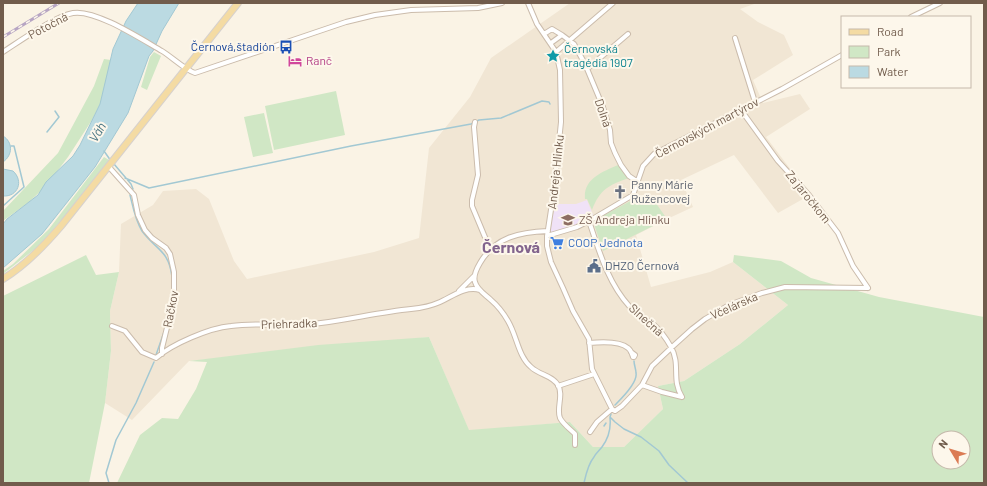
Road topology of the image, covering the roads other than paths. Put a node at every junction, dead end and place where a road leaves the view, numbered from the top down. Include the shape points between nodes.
1 (238, 3) edge
2 (502, 3) edge
3 (528, 3) edge
4 (613, 3) edge
5 (940, 3) edge
6 (913, 16) edge
7 (544, 34) junction
8 (628, 34) dead end
9 (562, 35) junction
10 (735, 38) dead end
11 (570, 40) junction
12 (551, 43) junction
13 (3, 52) edge
14 (556, 52) junction
15 (841, 56) edge
16 (186, 69) junction
17 (586, 69) junction
18 (756, 102) junction
19 (741, 110) junction
20 (475, 122) dead end
21 (111, 163) junction
22 (638, 182) junction
23 (589, 221) junction
24 (548, 233) junction
25 (492, 248) junction
26 (474, 276) junction
27 (3, 279) edge
28 (868, 288) joint
29 (480, 290) junction
30 (453, 295) junction
31 (112, 326) dead end
32 (589, 341) junction
33 (671, 348) junction
34 (631, 352) dead end
35 (162, 354) junction
36 (594, 374) junction
37 (558, 386) junction
38 (642, 386) junction
39 (613, 410) junction
40 (590, 432) dead end
41 (575, 445) dead end

1 - 16 main road
2 - 16 street via 478,8 411,10 375,15 346,22 198,73
3 - 7 street, Andreja Hlinku
4 - 11 street
5 - 6 street
7 - 9 street via 552,29
7 - 12 street, Andreja Hlinku
8 - 17 street
9 - 11 street
9 - 12 street
10 - 18 street
11 - 14 street
11 - 17 street, Dolná
12 - 14 street, Andreja Hlinku
13 - 16 street, Potočná via 62,16 81,12 91,14 168,54
14 - 24 street, Andreja Hlinku via 560,76 561,122
15 - 18 street, Černovských martýrov
16 - 21 main road
17 - 22 street, Dolná via 602,107 615,153 629,176
18 - 19 street, Černovských martýrov
19 - 22 street, Černovských martýrov via 654,154 643,166
19 - 28 street, Za jaročkom via 778,161 838,234 853,266
20 - 25 street via 478,175 472,206
21 - 27 main road via 47,242
21 - 35 street, Račkov via 134,195 138,215 145,230 166,248 172,260 174,299
22 - 23 street, Černovských martýrov via 633,194
23 - 24 street, Černovských martýrov via 577,227
23 - 33 street, Slnečná via 606,268 618,291 631,308 662,333
24 - 25 street, Černovských martýrov via 535,231 516,235
24 - 32 street, Andreja Hlinku via 551,262
25 - 26 street via 485,255
26 - 29 street
26 - 30 street
28 - 33 street, Včelárska via 785,287 762,293 729,305 705,319
29 - 30 street, Priehradka via 473,288
29 - 37 street via 508,320 531,368 550,378
30 - 35 street, Priehradka via 421,308 322,323 230,326 201,334
31 - 35 street via 125,331 146,354 156,358
32 - 34 street via 622,345
32 - 36 street
33 - 38 street, Včelárska via 652,366
33 - 38 street, Slnečná via 675,358 677,389 682,397
36 - 37 street
36 - 39 street
37 - 41 street via 560,417 575,434
38 - 39 street, Včelárska via 622,406
39 - 40 street, Včelárska via 596,422

